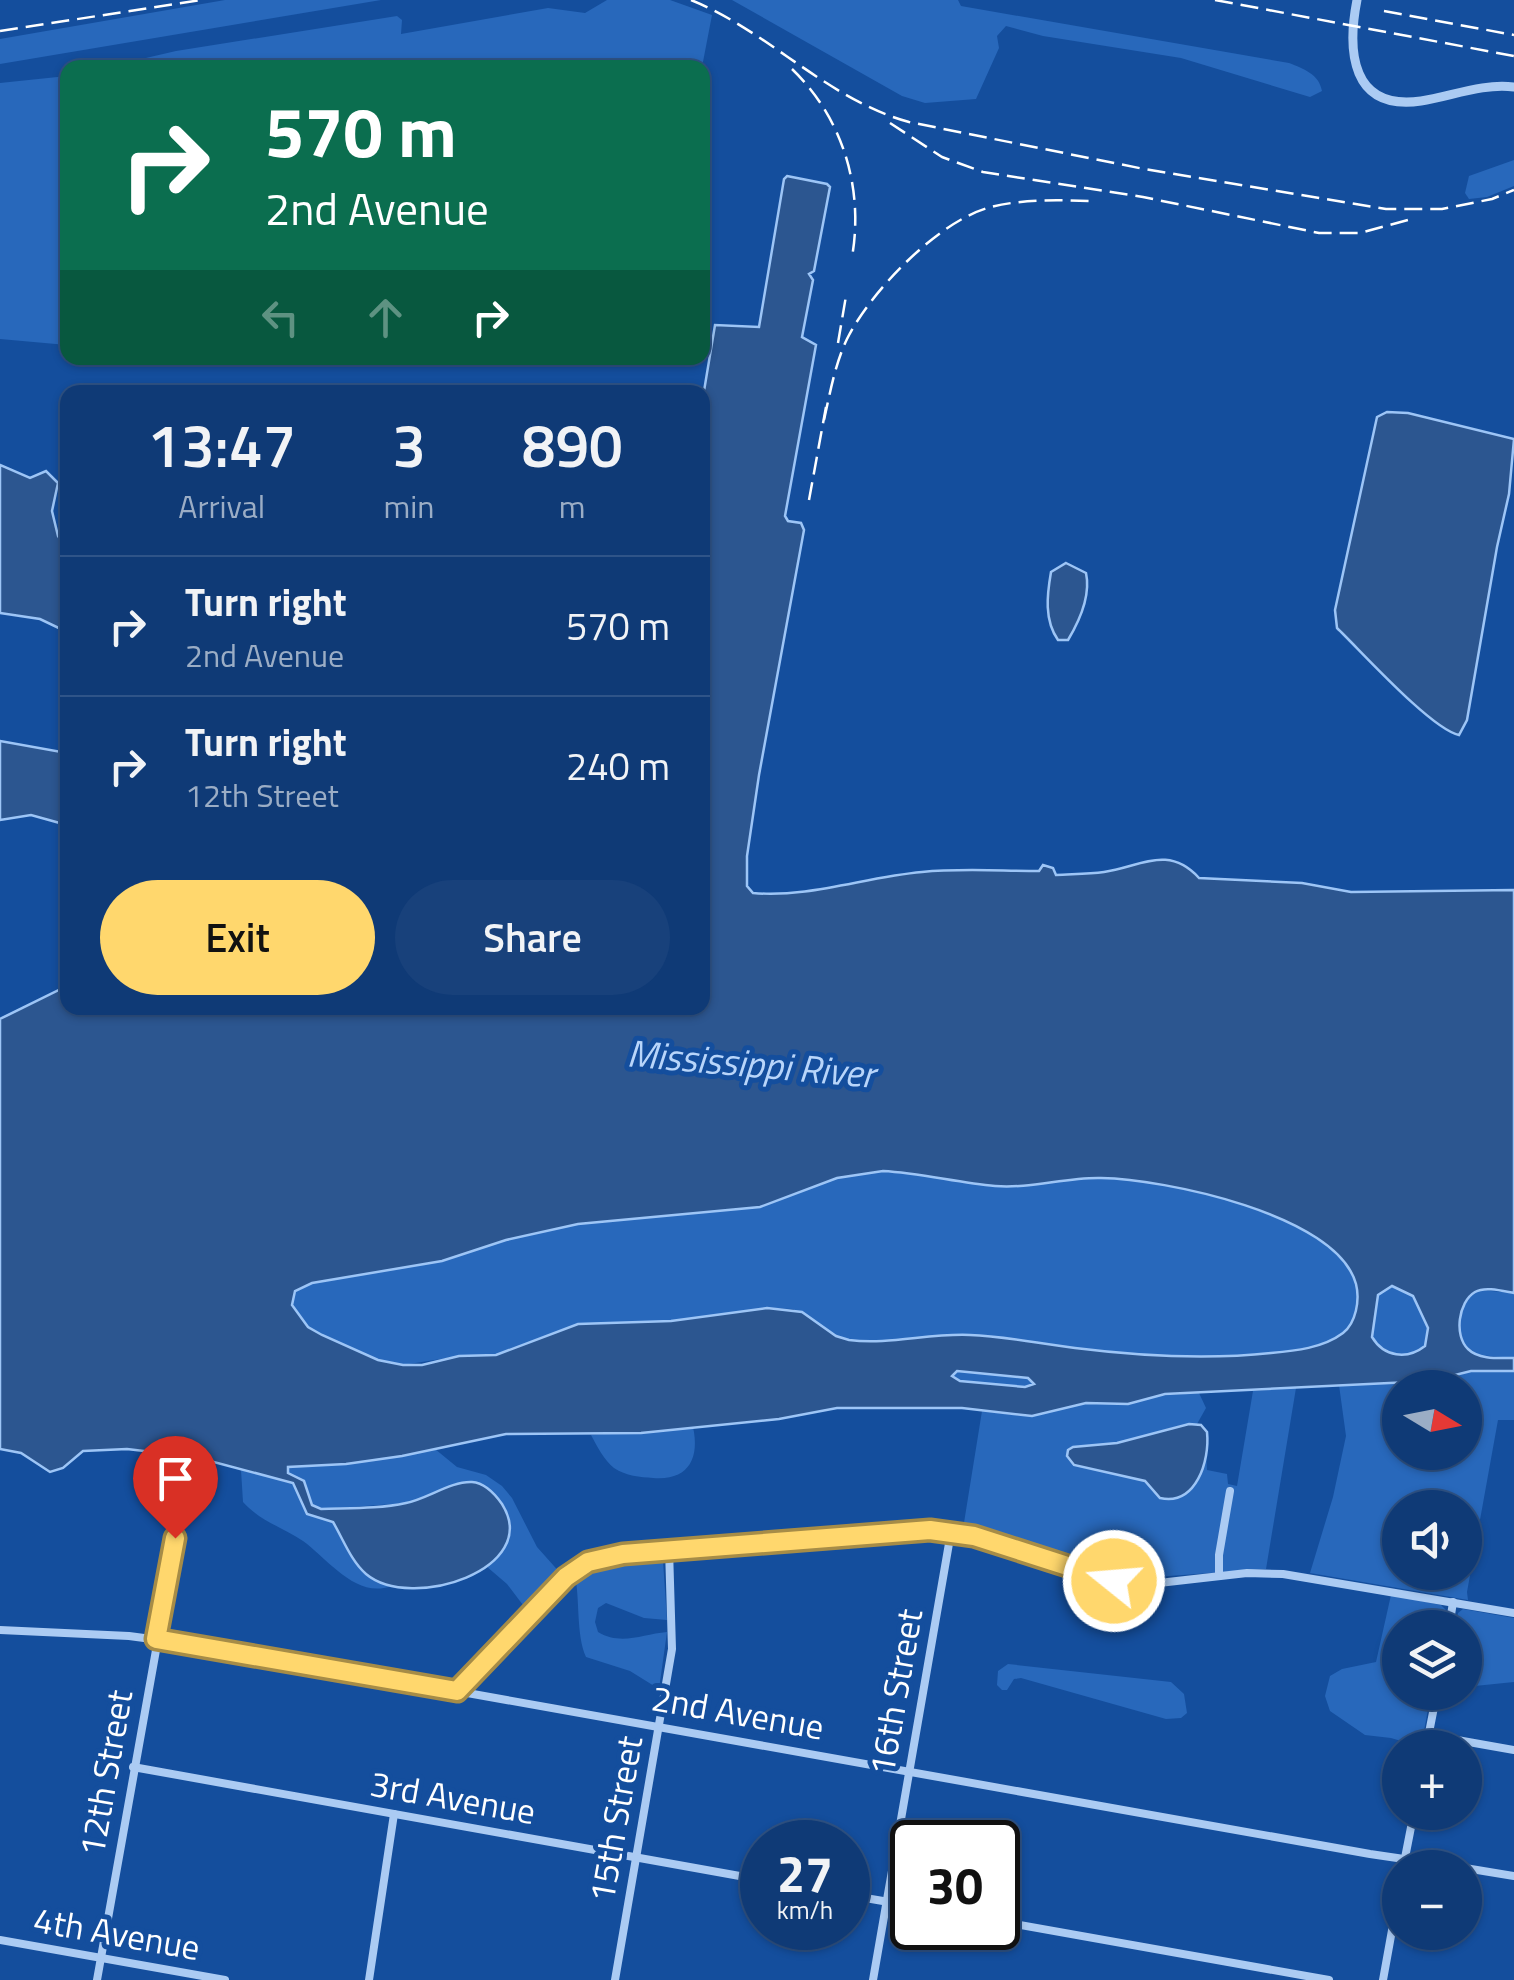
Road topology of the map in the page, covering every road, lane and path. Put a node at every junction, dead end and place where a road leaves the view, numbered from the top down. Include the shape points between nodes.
1 (1357, 0) edge
2 (1514, 87) edge
3 (1230, 1491) dead end
4 (180, 1516) dead end
5 (951, 1532) junction
6 (669, 1549) junction
7 (1219, 1576) junction
8 (1453, 1602) junction
9 (1452, 1610) edge
10 (1514, 1613) edge
11 (0, 1630) edge
12 (156, 1639) junction
13 (457, 1691) junction
14 (660, 1726) junction
15 (1482, 1744) edge
16 (1514, 1750) edge
17 (133, 1767) junction
18 (910, 1772) junction
19 (394, 1814) junction
20 (1382, 1855) edge
21 (636, 1858) junction
22 (1482, 1871) edge
23 (740, 1876) edge
24 (1514, 1876) edge
25 (870, 1899) edge
26 (887, 1902) junction
27 (890, 1902) edge
28 (1020, 1926) edge
29 (0, 1940) edge
30 (1388, 1950) edge
31 (100, 1958) junction
32 (96, 1980) edge
33 (224, 1980) edge
34 (370, 1980) edge
35 (616, 1980) edge
36 (874, 1980) edge
37 (1329, 1980) edge
38 (1383, 1980) edge

1 - 2 street via 1351,50 1362,81 1379,95 1407,102
3 - 7 street
4 - 12 street, 12th Street
5 - 6 street
5 - 7 street via 1120,1582
5 - 18 street, 16th Street
6 - 13 street via 607,1556 571,1573
6 - 14 street, 15th Street via 674,1631
7 - 8 street via 1299,1575
8 - 9 street
8 - 10 street
11 - 12 street, 2nd Avenue
12 - 13 street, 2nd Avenue
12 - 17 street, 12th Street
13 - 14 street, 2nd Avenue
14 - 18 street, 2nd Avenue
14 - 21 street, 15th Street
15 - 16 street
17 - 19 street, 3rd Avenue
17 - 31 street, 12th Street
18 - 20 street, 2nd Avenue
18 - 26 street, 16th Street
19 - 21 street, 3rd Avenue
19 - 34 street
21 - 23 street, 3rd Avenue
21 - 35 street, 15th Street
22 - 24 street, 2nd Avenue
25 - 26 street
26 - 27 street
26 - 36 street, 16th Street
28 - 37 street
29 - 31 street, 4th Avenue
30 - 38 street
31 - 32 street, 12th Street
31 - 33 street, 4th Avenue

